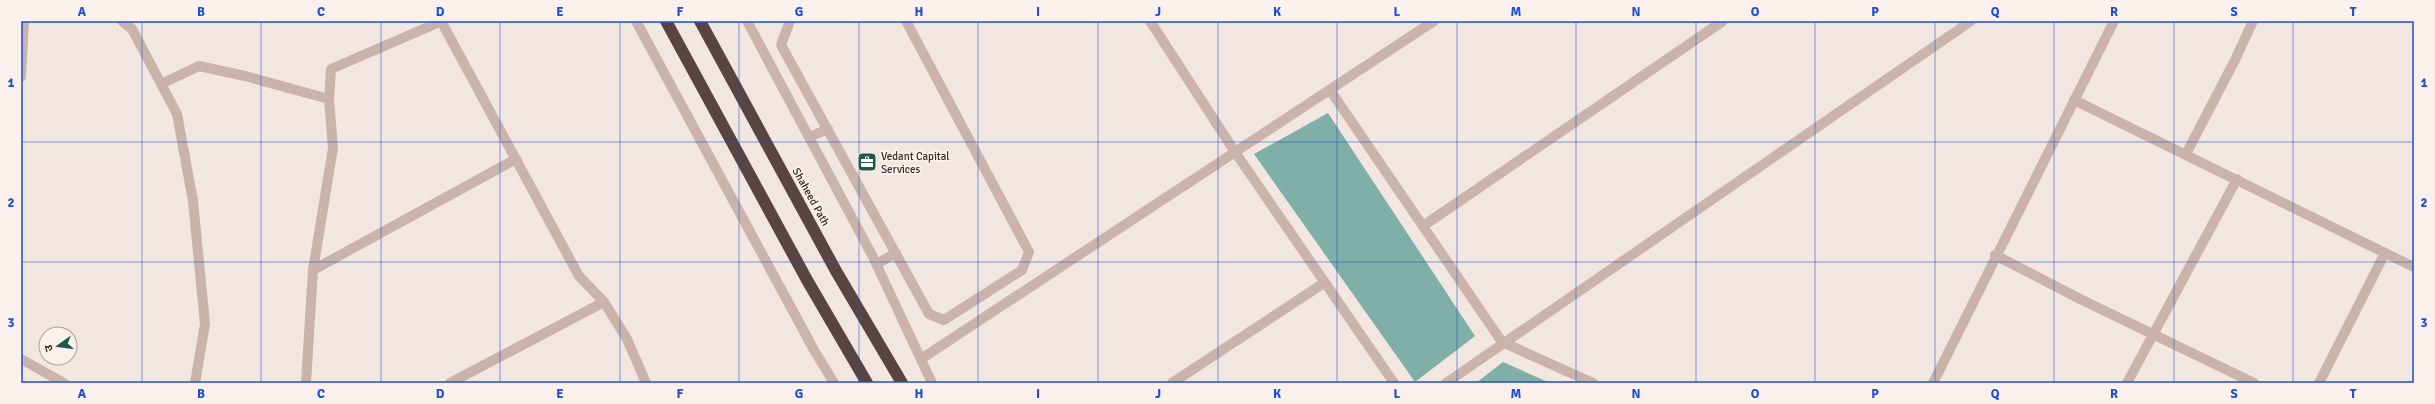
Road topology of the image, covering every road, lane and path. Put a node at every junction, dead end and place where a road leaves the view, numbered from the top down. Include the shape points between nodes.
1 (122, 21) edge
2 (441, 21) edge
3 (636, 21) edge
4 (666, 21) edge
5 (700, 21) edge
6 (747, 21) edge
7 (790, 21) edge
8 (906, 21) edge
9 (1150, 21) edge
10 (1434, 21) edge
11 (1723, 21) edge
12 (1971, 21) edge
13 (2114, 21) edge
14 (2253, 21) edge
15 (23, 22) edge
16 (21, 77) edge
17 (161, 84) junction
18 (1330, 90) junction
19 (329, 100) junction
20 (2074, 100) junction
21 (828, 129) junction
22 (809, 137) junction
23 (1235, 152) junction
24 (2186, 154) junction
25 (516, 159) junction
26 (2237, 179) junction
27 (1423, 226) junction
28 (896, 253) junction
29 (2385, 253) junction
30 (1996, 255) junction
31 (877, 264) junction
32 (2414, 267) edge
33 (313, 270) junction
34 (1324, 283) junction
35 (604, 302) junction
36 (2153, 334) junction
37 (1502, 342) junction
38 (21, 359) edge
39 (921, 359) junction
40 (64, 383) edge
41 (195, 383) edge
42 (306, 383) edge
43 (450, 383) edge
44 (646, 383) edge
45 (834, 383) edge
46 (867, 383) edge
47 (902, 383) edge
48 (932, 383) edge
49 (1172, 383) edge
50 (1394, 383) edge
51 (1446, 383) edge
52 (1593, 383) edge
53 (1933, 383) edge
54 (2127, 383) edge
55 (2254, 383) edge
56 (2320, 383) edge

1 - 17 street via 132,30
2 - 19 street via 331,69
2 - 25 street
3 - 45 street
4 - 46 highway via 807,280
5 - 47 highway, Shaheed Path via 836,271
6 - 22 street
7 - 21 street via 781,44
8 - 28 street via 1029,252 1022,270 944,320 929,314
9 - 23 street
10 - 18 street
11 - 27 street
12 - 37 street
13 - 20 street
14 - 24 street
15 - 16 street
17 - 19 street via 199,66
17 - 41 street via 177,114 193,201 205,324
18 - 23 street
18 - 27 street
19 - 33 street via 333,148
20 - 24 street
20 - 30 street
21 - 22 street
21 - 28 street
22 - 31 street
23 - 34 street
23 - 39 street
24 - 26 street
25 - 33 street
25 - 35 street via 579,276
26 - 29 street
26 - 36 street
27 - 37 street
28 - 31 street
29 - 32 street
29 - 56 street
30 - 36 street
30 - 53 street
31 - 39 street
33 - 42 street
34 - 49 street
34 - 50 street
35 - 43 street
35 - 44 street via 627,339
36 - 54 street
36 - 55 street
37 - 51 street
37 - 52 street
38 - 40 street
39 - 48 street

